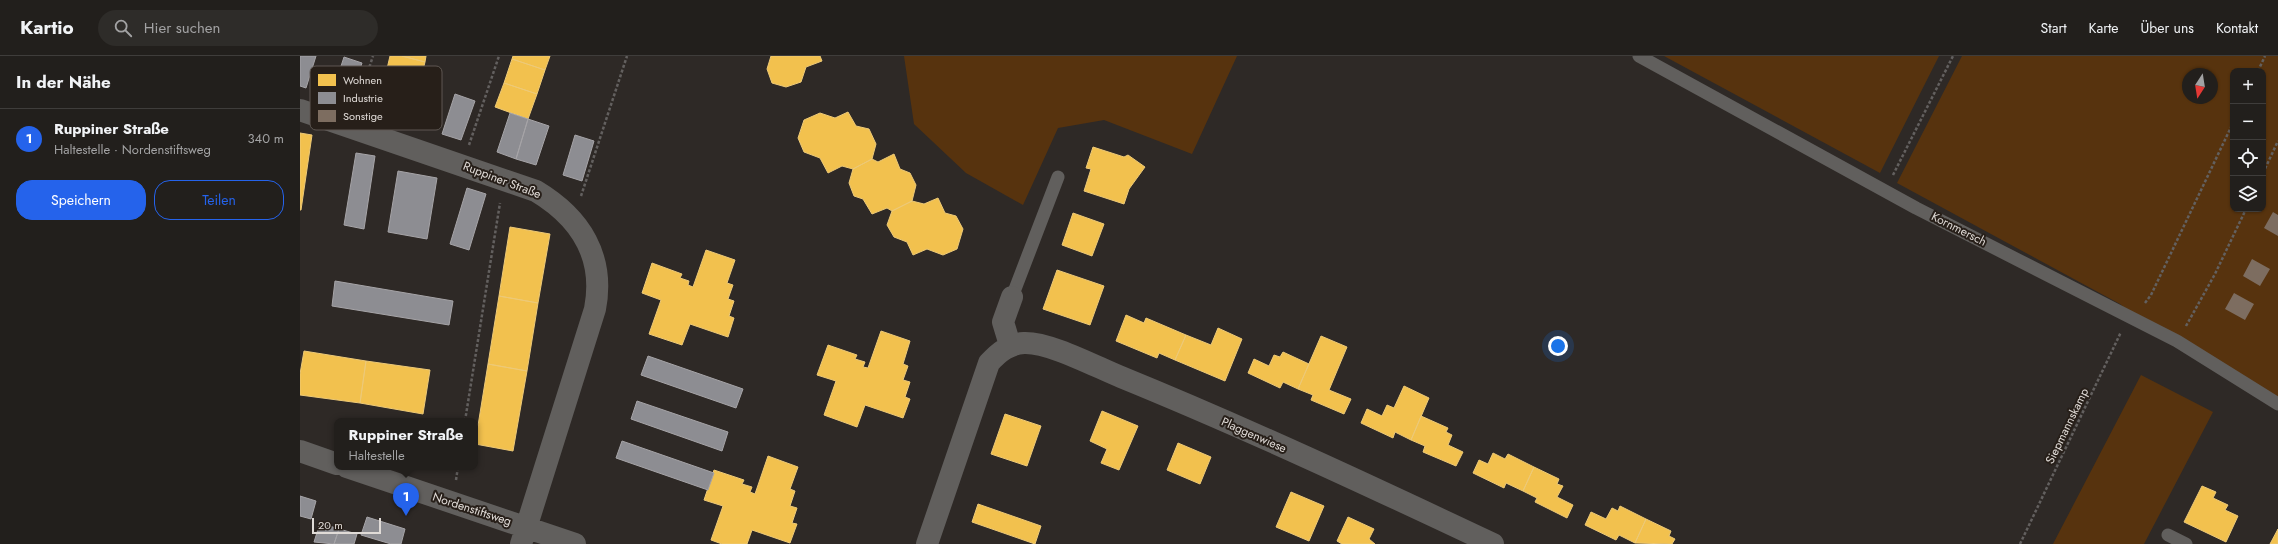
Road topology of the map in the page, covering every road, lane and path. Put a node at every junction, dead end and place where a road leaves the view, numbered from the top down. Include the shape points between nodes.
1 (373, 56) edge
2 (499, 56) edge
3 (627, 56) edge
4 (1639, 56) edge
5 (1953, 56) edge
6 (2265, 56) edge
7 (370, 66) edge
8 (2259, 68) edge
9 (300, 110) edge
10 (310, 113) edge
11 (2230, 129) edge
12 (359, 130) edge
13 (2278, 141) edge
14 (462, 165) junction
15 (2266, 166) edge
16 (1058, 177) dead end
17 (504, 179) junction
18 (1886, 190) junction
19 (2245, 212) edge
20 (573, 221) junction
21 (1012, 297) joint
22 (2132, 318) junction
23 (2177, 341) junction
24 (1010, 345) junction
25 (2278, 404) edge
26 (465, 418) edge
27 (300, 451) edge
28 (334, 463) edge
29 (355, 470) edge
30 (2168, 535) dead end
31 (524, 536) edge
32 (575, 544) edge
33 (927, 544) edge
34 (1493, 544) edge
35 (2020, 544) edge
36 (2186, 544) edge

1 - 7 path
2 - 14 path
3 - 20 path
4 - 18 lane, Kornmersch
5 - 18 path
6 - 8 path
9 - 10 street, Ruppiner Straße
11 - 22 path, Siepmannskamp via 2151,295
12 - 14 street, Ruppiner Straße
13 - 15 path
14 - 17 street, Ruppiner Straße
16 - 21 lane
17 - 20 street, Ruppiner Straße via 548,198
17 - 26 path
18 - 22 lane, Kornmersch
19 - 23 path via 2215,274
20 - 31 street, Ruppiner Straße via 592,255 598,281 597,298
21 - 24 street via 1003,322
22 - 23 lane, Kornmersch
22 - 35 path, Siepmannskamp via 2121,333
23 - 25 lane, Kornmersch
24 - 33 street via 989,363
24 - 34 street, Plaggenwiese via 1025,343 1045,346 1135,382
27 - 28 street
29 - 31 street, Nordenstiftsweg
30 - 36 lane
31 - 32 street, Nordenstiftsweg

